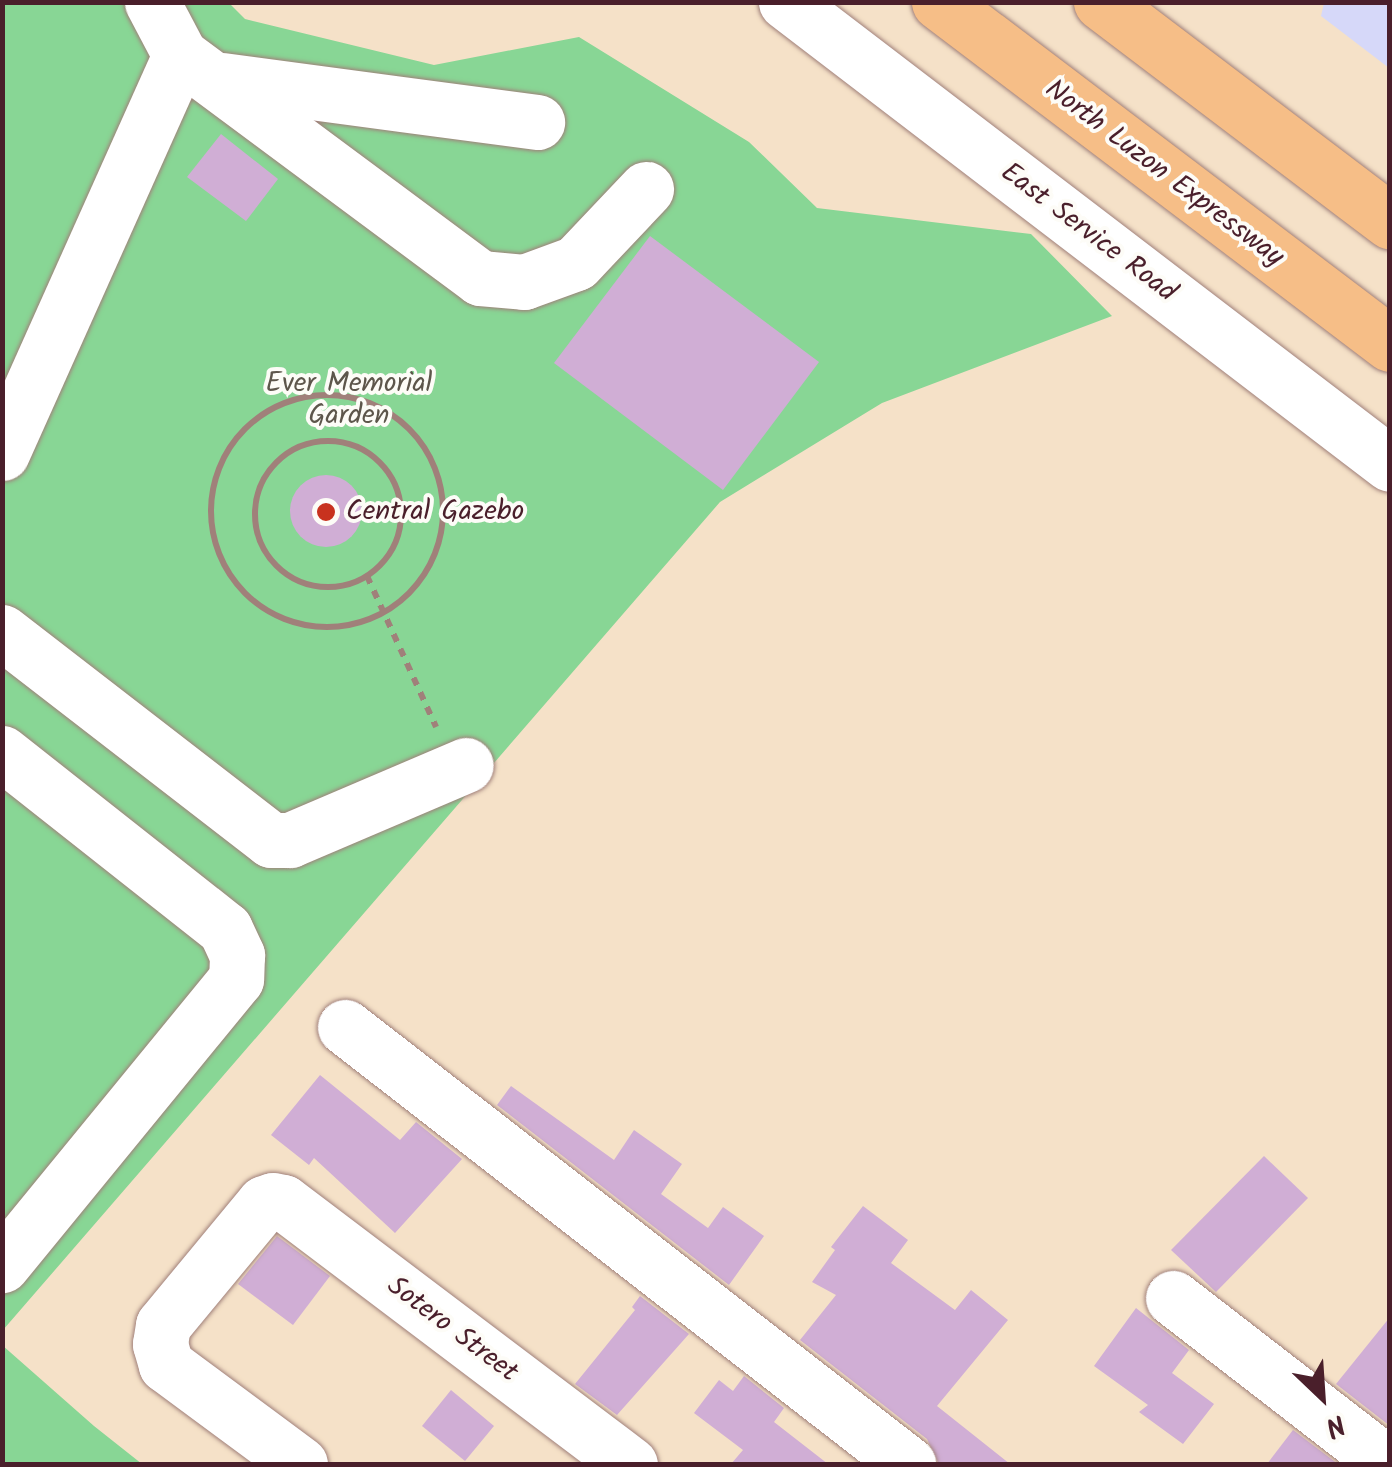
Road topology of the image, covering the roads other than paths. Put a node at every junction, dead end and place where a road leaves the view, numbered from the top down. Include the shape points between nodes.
1 (152, 2) edge
2 (786, 2) edge
3 (939, 2) edge
4 (1101, 2) edge
5 (199, 67) junction
6 (536, 122) dead end
7 (646, 188) dead end
8 (1390, 222) edge
9 (1390, 344) edge
10 (2, 453) edge
11 (1390, 464) edge
12 (2, 632) edge
13 (2, 752) edge
14 (460, 767) road end
15 (345, 1027) dead end
16 (2, 1266) edge
17 (1174, 1298) dead end
18 (300, 1464) edge
19 (630, 1464) edge
20 (908, 1464) edge
21 (1388, 1464) edge

1 - 5 street
2 - 11 street, East Service Road
3 - 9 highway, North Luzon Expressway
4 - 8 highway
5 - 6 street
5 - 7 street via 480,278 524,282 576,263
5 - 10 street
12 - 14 street via 271,840 290,840
13 - 16 street via 225,929 236,954 236,979
15 - 20 street
17 - 21 street
18 - 19 street, Sotero Street via 166,1365 160,1344 163,1324 273,1200

